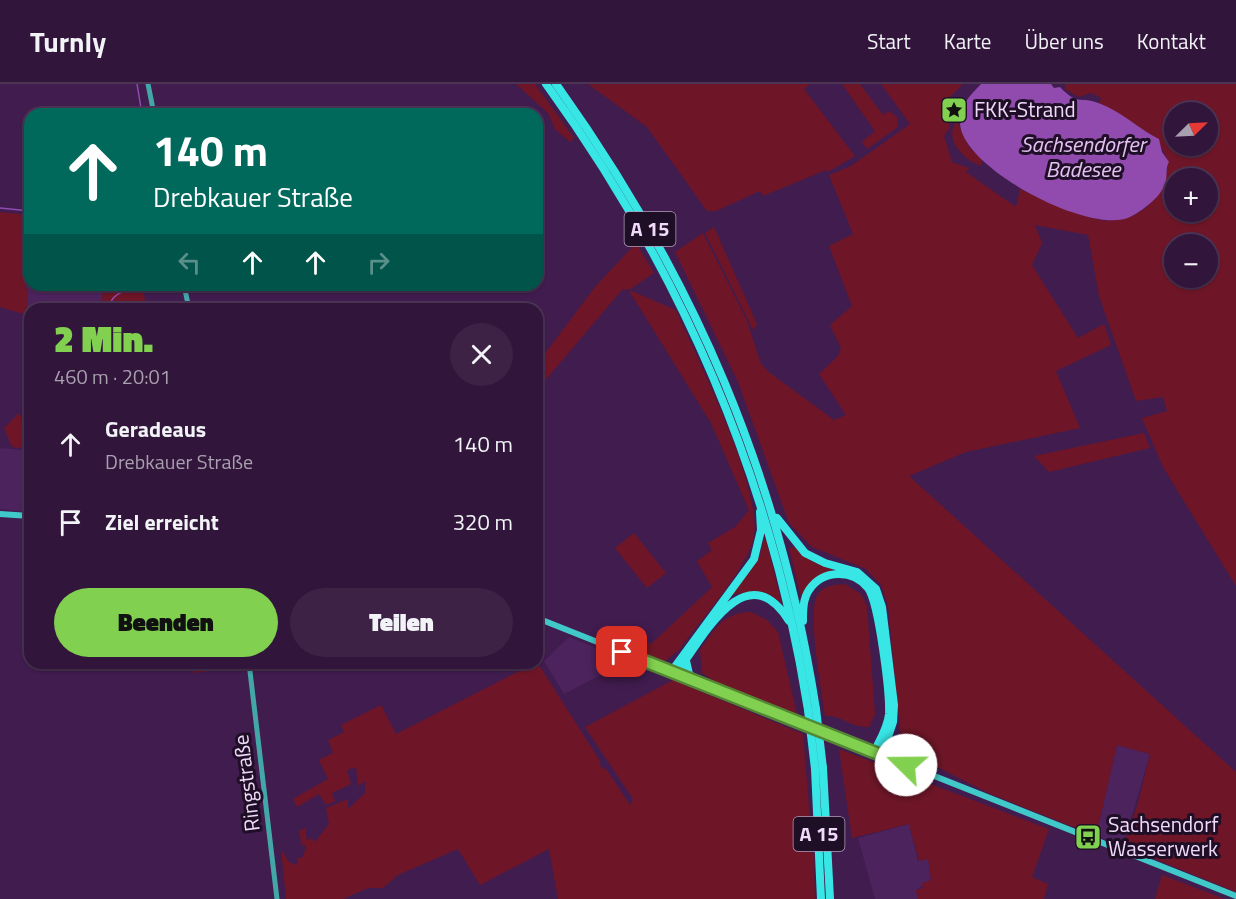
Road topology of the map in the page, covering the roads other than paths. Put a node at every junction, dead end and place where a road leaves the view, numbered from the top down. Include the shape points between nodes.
1 (148, 84) edge
2 (546, 84) edge
3 (556, 84) edge
4 (153, 108) edge
5 (760, 499) junction
6 (773, 512) junction
7 (0, 514) edge
8 (24, 516) edge
9 (543, 620) edge
10 (793, 627) junction
11 (803, 634) junction
12 (686, 661) junction
13 (250, 669) edge
14 (674, 673) junction
15 (699, 683) junction
16 (812, 709) junction
17 (886, 743) junction
18 (878, 754) junction
19 (906, 765) junction
20 (819, 769) junction
21 (1236, 896) edge
22 (277, 899) edge
23 (821, 899) edge
24 (830, 899) edge

1 - 4 main road
2 - 5 highway, A 15 via 619,192 673,288 720,390
3 - 6 highway, A 15 via 626,187 667,258 719,364
5 - 10 highway, A 15
5 - 14 highway via 761,530 754,559
6 - 11 highway, A 15
6 - 17 highway via 788,536 806,553 857,572 876,589 882,607 894,705
7 - 8 main road
9 - 14 main road
10 - 12 highway via 773,601 756,595 738,598 720,613
10 - 16 highway, A 15
11 - 16 highway, A 15
11 - 18 highway via 805,600 822,578 847,574 861,580 870,591 877,608 889,713
12 - 14 highway
12 - 15 highway via 689,674
13 - 22 main road, Ringstraße
14 - 15 main road
15 - 18 main road
16 - 20 highway, A 15, bridge
17 - 18 highway
17 - 19 highway
18 - 19 main road
19 - 21 main road
20 - 23 highway, A 15
20 - 24 highway, A 15

